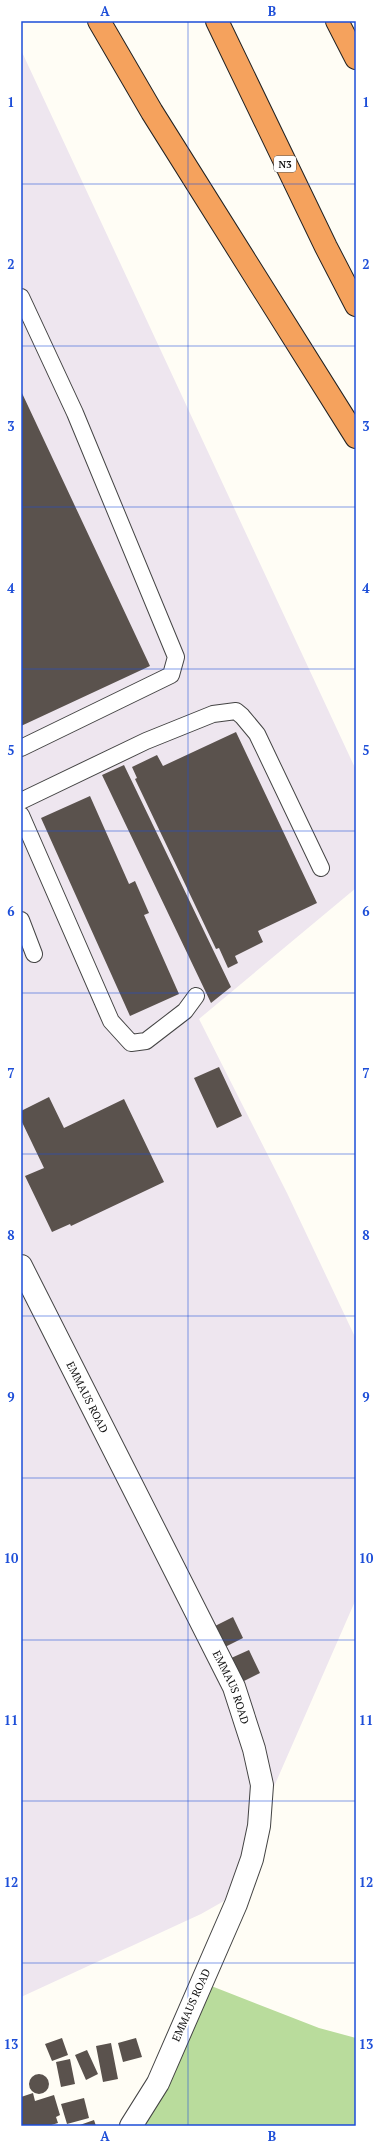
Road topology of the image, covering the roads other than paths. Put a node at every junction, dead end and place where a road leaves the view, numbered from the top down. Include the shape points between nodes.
1 (99, 21) edge
2 (217, 21) edge
3 (337, 21) edge
4 (356, 58) edge
5 (21, 298) edge
6 (356, 305) edge
7 (356, 437) edge
8 (21, 748) edge
9 (21, 801) edge
10 (21, 816) edge
11 (321, 868) dead end
12 (21, 920) edge
13 (34, 954) dead end
14 (196, 996) dead end
15 (21, 1266) edge
16 (132, 2126) edge

1 - 7 highway via 152,112
2 - 6 highway, N3
3 - 4 highway
5 - 8 lane via 75,413 176,657 172,675
9 - 11 lane via 146,741 213,714 236,711 256,734
10 - 14 lane via 111,1021 131,1043 146,1041 185,1011
12 - 13 lane
15 - 16 street, EMMAUS ROAD via 234,1687 254,1749 262,1786 259,1826 252,1859 236,1904 158,2083

